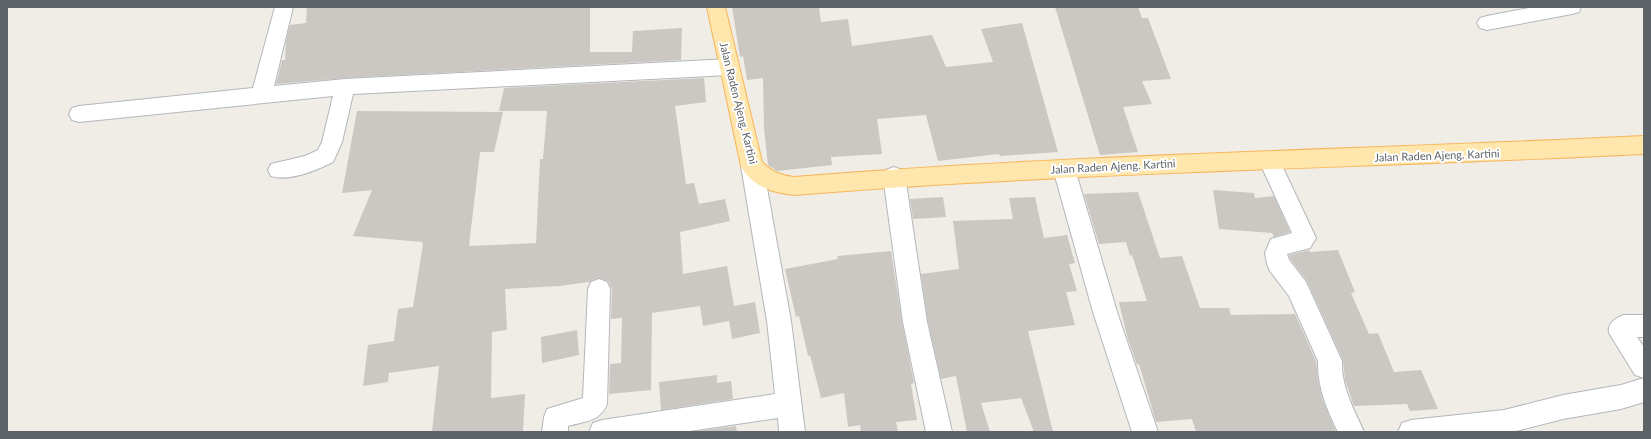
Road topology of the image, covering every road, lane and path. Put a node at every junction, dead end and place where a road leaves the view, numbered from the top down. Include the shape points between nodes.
1 (284, 7) edge
2 (716, 7) edge
3 (1572, 7) edge
4 (1487, 23) dead end
5 (729, 67) junction
6 (345, 87) junction
7 (262, 94) junction
8 (79, 114) dead end
9 (1644, 145) edge
10 (1270, 161) junction
11 (752, 166) junction
12 (1064, 169) junction
13 (279, 170) dead end
14 (894, 176) junction
15 (599, 289) dead end
16 (1644, 326) edge
17 (1644, 367) edge
18 (1644, 390) edge
19 (789, 404) junction
20 (1488, 428) edge
21 (555, 432) edge
22 (602, 432) edge
23 (792, 432) edge
24 (939, 432) edge
25 (1145, 432) edge
26 (1351, 432) edge
27 (1410, 432) edge

1 - 7 street
2 - 5 main road, Jalan Raden Ajeng. Kartini
3 - 4 street
5 - 6 street
5 - 11 main road, Jalan Raden Ajeng. Kartini
6 - 7 street
6 - 13 street via 332,142 326,156 308,164
7 - 8 street
9 - 10 main road, Jalan Raden Ajeng. Kartini
10 - 12 main road, Jalan Raden Ajeng. Kartini
10 - 26 street via 1305,238 1279,246 1276,253 1278,264 1298,289 1330,361 1329,372 1336,396
11 - 14 main road, Jalan Raden Ajeng. Kartini via 772,182 794,186
11 - 19 street via 780,321
12 - 14 main road, Jalan Raden Ajeng. Kartini
12 - 25 street via 1105,312
14 - 24 street via 915,322
15 - 21 street via 595,404 591,408 556,417
16 - 17 street via 1624,326 1620,329
18 - 20 street via 1621,397 1562,407
19 - 22 street
19 - 23 street
20 - 27 street

